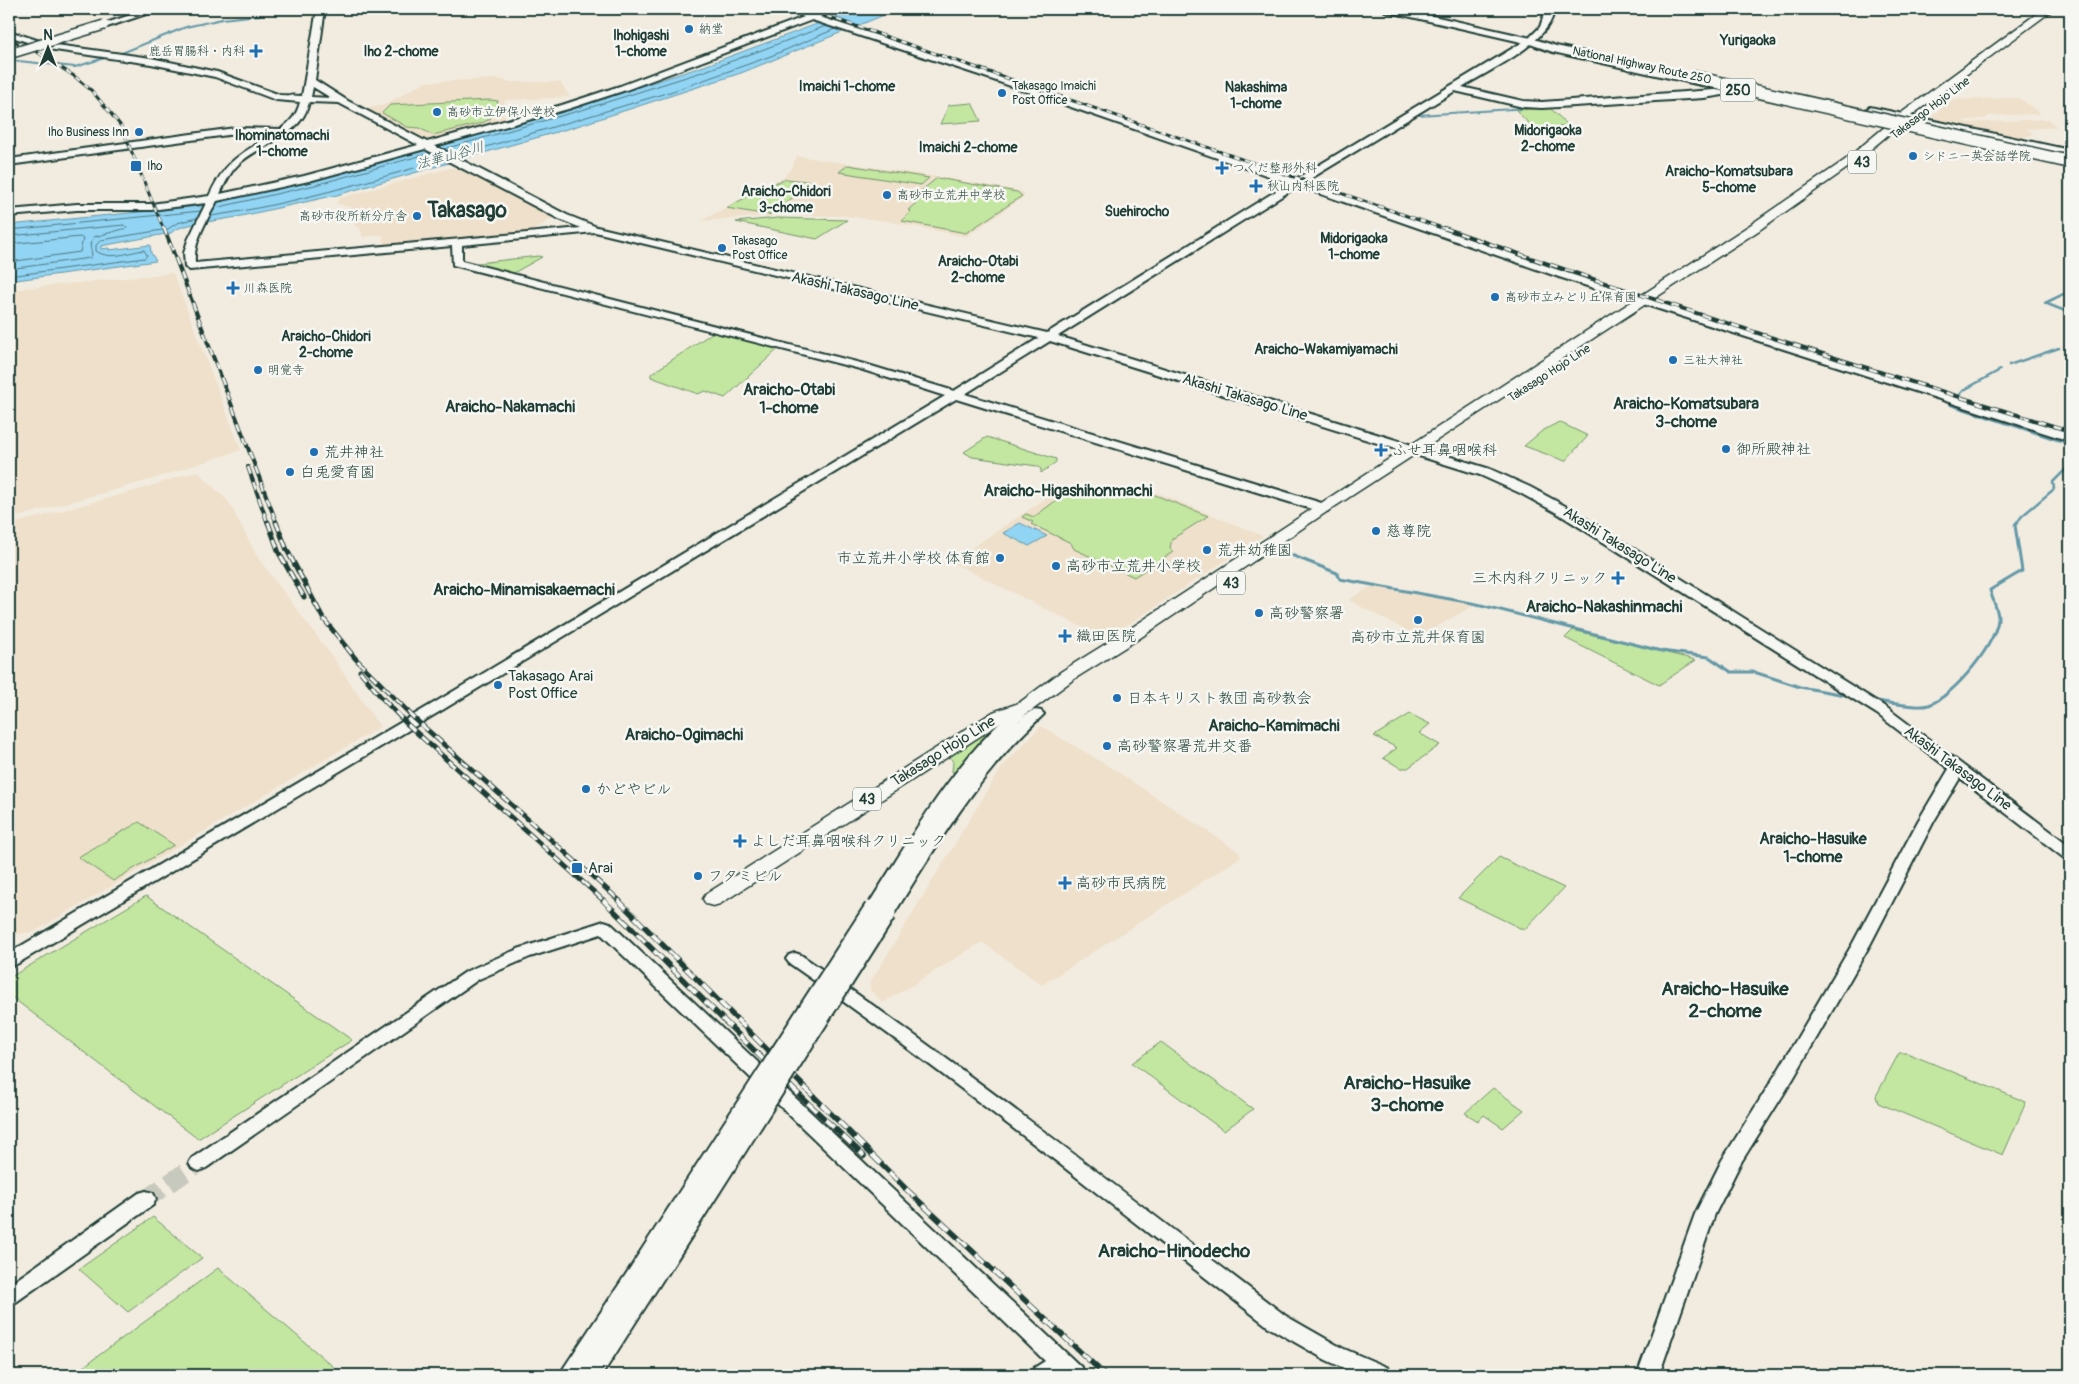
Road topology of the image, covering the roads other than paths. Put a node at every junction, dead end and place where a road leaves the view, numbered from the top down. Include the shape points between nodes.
1 (157, 9) edge
2 (320, 9) edge
3 (790, 9) edge
4 (833, 9) edge
5 (1389, 9) edge
6 (1405, 9) edge
7 (1550, 9) edge
8 (2049, 9) edge
9 (2062, 9) edge
10 (811, 17) junction
11 (9, 33) edge
12 (1534, 40) junction
13 (933, 49) dead end
14 (916, 50) dead end
15 (9, 54) edge
16 (310, 81) junction
17 (1456, 88) junction
18 (1739, 90) junction
19 (306, 97) junction
20 (345, 103) junction
21 (1909, 123) junction
22 (283, 132) junction
23 (429, 146) junction
24 (2070, 160) edge
25 (9, 162) edge
26 (1297, 183) junction
27 (212, 199) junction
28 (9, 213) edge
29 (563, 216) junction
30 (594, 230) junction
31 (542, 234) junction
32 (457, 242) junction
33 (1648, 304) junction
34 (1048, 336) junction
35 (954, 395) junction
36 (2070, 436) edge
37 (1421, 452) junction
38 (1323, 508) junction
39 (1030, 711) junction
40 (1958, 767) junction
41 (2070, 854) edge
42 (714, 898) dead end
43 (795, 959) dead end
44 (9, 961) edge
45 (199, 1163) tunnel mouth
46 (146, 1199) tunnel mouth
47 (651, 1267) junction
48 (9, 1296) edge
49 (1067, 1369) edge
50 (570, 1375) edge
51 (590, 1375) edge
52 (1042, 1375) edge
53 (1381, 1375) edge
54 (1648, 1375) edge

1 - 15 street, bridge
2 - 16 street
3 - 10 street
4 - 10 street
5 - 12 highway, National Highway Route 250 / 250
6 - 12 highway, National Highway Route 250 / 250
7 - 12 street
8 - 21 main road, Takasago Hojo Line / 43
9 - 21 main road, Takasago Hojo Line / 43
10 - 23 street via 623,88
10 - 26 street
11 - 19 street, Akashi Takasago Line via 64,49 168,64 216,75 274,96
12 - 17 street
12 - 18 highway, 250 via 1553,49
12 - 21 highway, 250 via 1584,46
12 - 24 highway, National Highway Route 250 / 250, bridge
13 - 14 street
16 - 19 street
16 - 20 street, Akashi Takasago Line
17 - 18 street via 1523,104 1542,105
17 - 26 street
18 - 21 highway, 250
19 - 20 street, Akashi Takasago Line
19 - 22 street via 300,115
20 - 23 street, Akashi Takasago Line
21 - 24 highway
21 - 24 highway, 250, bridge
21 - 33 main road, Takasago Hojo Line / 43 via 1820,194
22 - 25 street via 235,131
22 - 27 street via 237,160 222,178
23 - 27 street via 306,180
23 - 29 street, Akashi Takasago Line
26 - 33 street
26 - 34 street
27 - 28 street via 151,206 77,207
27 - 32 street via 189,253 190,267
29 - 30 street, Akashi Takasago Line
29 - 31 street
30 - 31 street
30 - 34 street, Akashi Takasago Line
31 - 32 street
32 - 35 street via 457,263 864,367
33 - 36 street
33 - 37 main road, Takasago Hojo Line / 43 via 1592,344
34 - 35 street
34 - 37 street, Akashi Takasago Line
35 - 38 street
35 - 44 street
37 - 38 main road, Takasago Hojo Line / 43
37 - 39 main road, Takasago Hojo Line / 43
37 - 40 street, Akashi Takasago Line via 1511,483 1562,510 1882,711
38 - 39 main road, Takasago Hojo Line / 43 via 1068,675
39 - 42 main road, Takasago Hojo Line / 43 via 999,716
39 - 47 street, bridge via 1023,724 962,795 880,911
40 - 41 street, Akashi Takasago Line
40 - 54 street via 1862,944 1732,1160 1706,1214
43 - 53 street via 955,1075 1278,1322 1334,1354
45 - 49 street via 473,974 524,953 604,927
46 - 48 street
47 - 50 street
47 - 51 street
49 - 52 street

